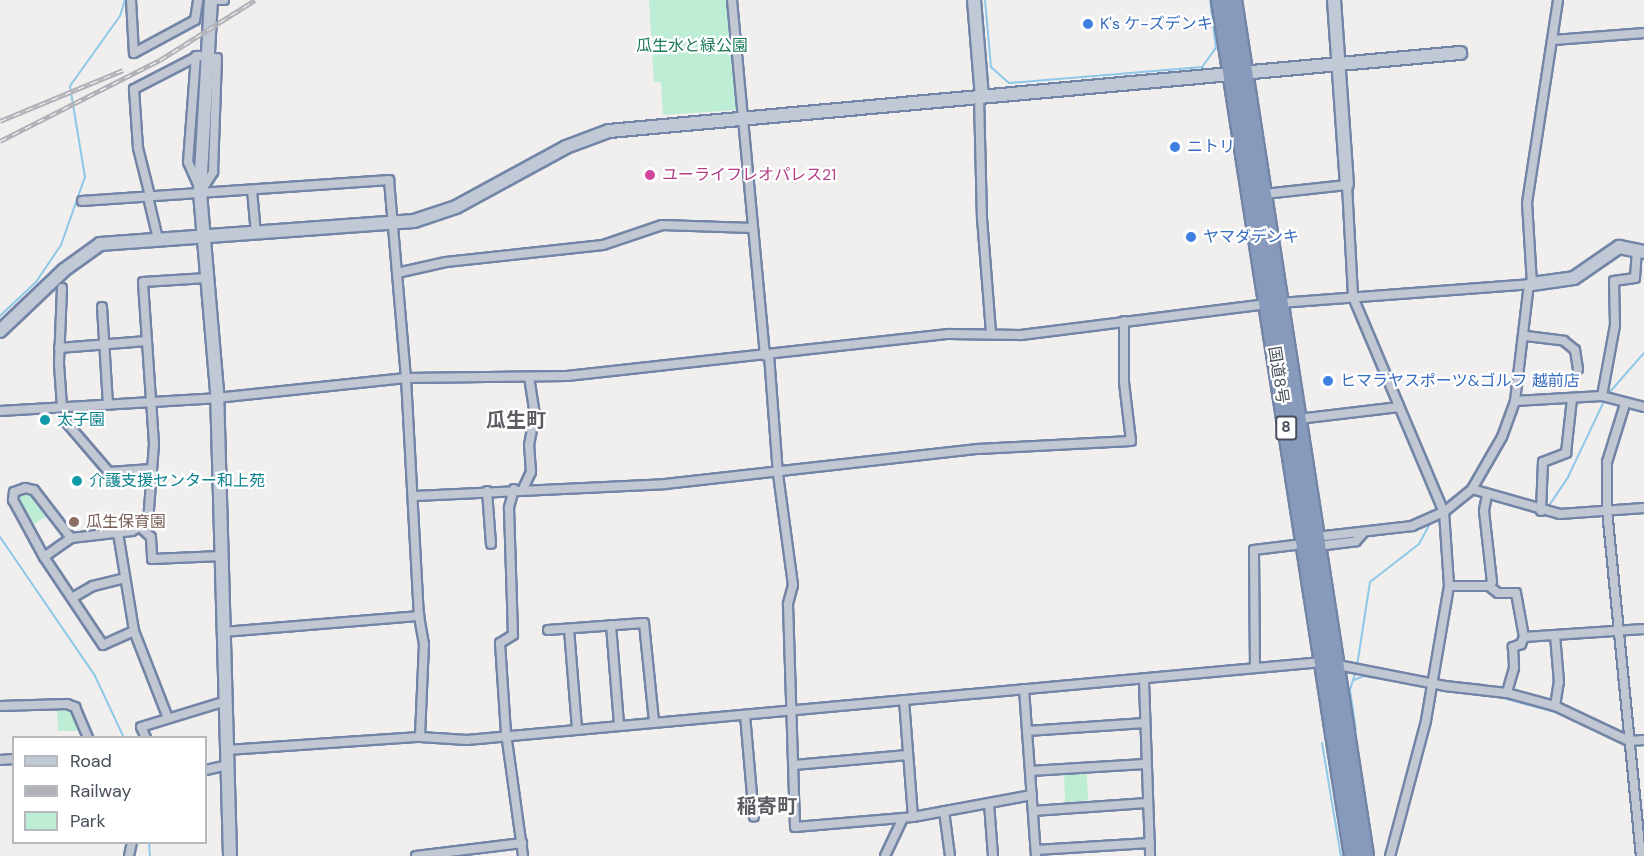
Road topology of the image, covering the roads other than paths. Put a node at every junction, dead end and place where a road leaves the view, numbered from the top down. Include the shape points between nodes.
1 (131, 0) edge
2 (198, 0) edge
3 (211, 0) edge
4 (218, 0) edge
5 (224, 0) edge
6 (732, 0) edge
7 (974, 0) edge
8 (1220, 0) edge
9 (1233, 0) edge
10 (1334, 0) edge
11 (1558, 0) edge
12 (1644, 33) edge
13 (1554, 40) junction
14 (1460, 53) dead end
15 (197, 56) junction
16 (1340, 65) junction
17 (1238, 74) junction
18 (980, 97) junction
19 (742, 118) junction
20 (1347, 185) junction
21 (252, 190) junction
22 (200, 191) junction
23 (1263, 194) junction
24 (149, 196) junction
25 (82, 201) dead end
26 (393, 225) junction
27 (752, 228) junction
28 (256, 234) junction
29 (202, 237) junction
30 (158, 238) junction
31 (1641, 252) edge
32 (397, 273) junction
33 (207, 278) junction
34 (1531, 284) junction
35 (62, 288) dead end
36 (1353, 297) junction
37 (1274, 304) junction
38 (102, 307) dead end
39 (1124, 321) junction
40 (0, 331) edge
41 (991, 332) junction
42 (1526, 336) junction
43 (147, 341) junction
44 (104, 345) junction
45 (59, 348) junction
46 (767, 355) junction
47 (1578, 369) dead end
48 (406, 378) junction
49 (529, 378) junction
50 (1602, 396) junction
51 (216, 398) junction
52 (1572, 399) junction
53 (1515, 401) junction
54 (151, 402) junction
55 (1625, 404) junction
56 (108, 405) junction
57 (62, 407) junction
58 (1399, 407) junction
59 (1644, 407) edge
60 (0, 411) edge
61 (1298, 419) junction
62 (66, 422) dead end
63 (152, 469) junction
64 (778, 474) junction
65 (518, 489) junction
66 (1472, 489) junction
67 (488, 491) junction
68 (1487, 495) junction
69 (414, 496) junction
70 (1644, 508) edge
71 (1607, 510) junction
72 (1541, 511) junction
73 (1444, 512) junction
74 (139, 526) junction
75 (118, 533) junction
76 (71, 538) junction
77 (1320, 541) junction
78 (491, 544) dead end
79 (1296, 545) dead end
80 (221, 556) junction
81 (44, 557) junction
82 (125, 578) junction
83 (1449, 586) junction
84 (1489, 586) junction
85 (72, 598) junction
86 (419, 616) junction
87 (611, 626) junction
88 (569, 629) junction
89 (1644, 629) edge
90 (548, 630) dead end
91 (134, 631) junction
92 (1618, 631) junction
93 (224, 632) junction
94 (1555, 635) junction
95 (1524, 638) junction
96 (1329, 662) junction
97 (1256, 667) junction
98 (1144, 681) junction
99 (1430, 682) junction
100 (1024, 689) junction
101 (1507, 693) junction
102 (904, 700) junction
103 (226, 701) junction
104 (0, 706) edge
105 (1554, 706) junction
106 (792, 711) junction
107 (745, 715) junction
108 (168, 718) junction
109 (654, 722) junction
110 (1145, 723) junction
111 (619, 724) junction
112 (577, 728) junction
113 (1027, 731) junction
114 (506, 734) junction
115 (87, 736) edge
116 (145, 736) edge
117 (420, 736) junction
118 (1644, 740) edge
119 (1629, 741) junction
120 (227, 750) junction
121 (908, 755) junction
122 (1145, 764) junction
123 (227, 765) junction
124 (794, 765) junction
125 (207, 771) edge
126 (1030, 771) junction
127 (1032, 795) junction
128 (989, 803) junction
129 (1147, 803) junction
130 (944, 811) junction
131 (1033, 811) junction
132 (754, 817) dead end
133 (913, 817) junction
134 (903, 818) junction
135 (522, 843) junction
136 (1150, 843) junction
137 (1036, 853) edge
138 (230, 856) edge
139 (416, 856) edge
140 (523, 856) edge
141 (885, 856) edge
142 (951, 856) edge
143 (993, 856) edge
144 (1150, 856) edge
145 (1353, 856) edge
146 (1365, 856) edge
147 (1390, 856) edge
148 (1641, 856) edge

1 - 2 street via 134,53 195,20
3 - 22 street
4 - 5 street
6 - 19 street
7 - 18 street
8 - 17 highway, 国道8号 / 8
9 - 17 highway, 国道8号 / 8
10 - 16 street
11 - 13 street
12 - 13 street
13 - 34 street via 1527,203
14 - 16 street
15 - 22 street via 188,162
15 - 22 street, bridge via 217,58 213,172
15 - 24 street via 134,90 138,148
16 - 17 street
16 - 20 street
17 - 18 street
17 - 23 highway, 国道8号 / 8
17 - 37 highway, 国道8号 / 8
18 - 19 street
18 - 41 street via 982,218
19 - 26 street via 627,128 592,135 443,213
19 - 27 street
20 - 23 street
20 - 36 street
21 - 22 street
21 - 26 street via 389,180
21 - 28 street
22 - 24 street
22 - 29 street
23 - 37 highway, 国道8号 / 8
24 - 25 street
24 - 30 street
26 - 28 street
26 - 32 street
27 - 32 street via 662,225 603,245 446,262
27 - 46 street
28 - 29 street
29 - 30 street
29 - 33 street
30 - 40 street via 92,247
31 - 34 street via 1619,247 1574,278
31 - 50 street via 1635,278 1614,281 1615,325
32 - 48 street
33 - 43 street via 143,282
33 - 51 street
34 - 36 street
34 - 42 street
35 - 45 street
36 - 37 street
36 - 58 street
37 - 39 street
37 - 61 highway, 国道8号 / 8
37 - 96 highway, 国道8号 / 8
38 - 44 street
39 - 41 street via 1021,335
39 - 64 street via 1124,382 1131,441 978,449
41 - 46 street
42 - 47 street via 1564,341 1575,350
42 - 53 street
43 - 44 street
43 - 54 street
44 - 45 street
44 - 56 street
45 - 57 street
46 - 49 street
46 - 64 street
48 - 49 street
48 - 51 street
48 - 69 street
49 - 65 street via 535,415 531,472
50 - 52 street
50 - 55 street
51 - 54 street
51 - 80 street
52 - 53 street
52 - 72 street via 1566,453 1543,462
53 - 66 street via 1503,437
54 - 56 street
54 - 63 street
55 - 59 street
55 - 71 street via 1607,462
56 - 57 street
57 - 60 street
58 - 61 street
58 - 73 street
61 - 77 highway, 国道8号 / 8
62 - 63 street via 109,472
63 - 74 street via 150,518
64 - 65 street via 665,484
64 - 106 street via 792,575 788,604
65 - 67 street
65 - 114 street via 509,508 513,635 500,643
66 - 68 street
66 - 73 street
67 - 69 street
67 - 78 street
68 - 72 street
68 - 84 street via 1484,510 1492,582
69 - 86 street
70 - 71 street
71 - 72 street via 1560,514
71 - 92 street
73 - 77 street via 1412,526
73 - 83 street
74 - 75 street
74 - 80 street via 151,537 152,559
75 - 76 street
75 - 82 street
76 - 81 street
76 - 81 street via 34,490 14,492 13,500
77 - 96 highway, 国道8号 / 8
79 - 97 street via 1254,550
80 - 93 street
81 - 85 street
82 - 85 street via 93,586
82 - 91 street
83 - 84 street
83 - 99 street
84 - 95 street via 1498,593 1516,594
85 - 91 street via 104,645
86 - 93 street
86 - 117 street via 424,644
87 - 88 street
87 - 109 street via 644,623
87 - 111 street
88 - 90 street
88 - 112 street
89 - 92 street
91 - 108 street
92 - 94 street
92 - 119 street
93 - 103 street
94 - 95 street
94 - 105 street via 1559,682
95 - 101 street via 1513,647 1514,668
96 - 97 street
96 - 99 street
96 - 145 highway, 国道8号 / 8
96 - 146 highway, 国道8号 / 8
97 - 98 street
98 - 100 street
98 - 110 street
99 - 101 street
99 - 147 street via 1426,721
100 - 102 street
100 - 113 street
101 - 105 street
102 - 106 street
102 - 121 street
103 - 108 street
103 - 120 street
104 - 115 street via 67,704 75,707
105 - 119 street
106 - 107 street
106 - 124 street
107 - 109 street
107 - 132 street
108 - 116 street via 141,727
109 - 111 street
110 - 113 street
110 - 122 street
111 - 112 street
112 - 114 street
113 - 126 street
114 - 117 street via 467,740
114 - 135 street
117 - 120 street
118 - 119 street
119 - 148 street
120 - 123 street
121 - 124 street
121 - 133 street
122 - 126 street
122 - 129 street
123 - 125 street
123 - 138 street
124 - 134 street via 795,827
126 - 127 street
127 - 128 street
127 - 131 street
128 - 130 street
128 - 143 street
129 - 131 street
129 - 136 street
130 - 133 street
130 - 142 street
131 - 137 street
133 - 134 street
134 - 141 street
135 - 139 street
135 - 140 street
136 - 137 street
136 - 144 street

